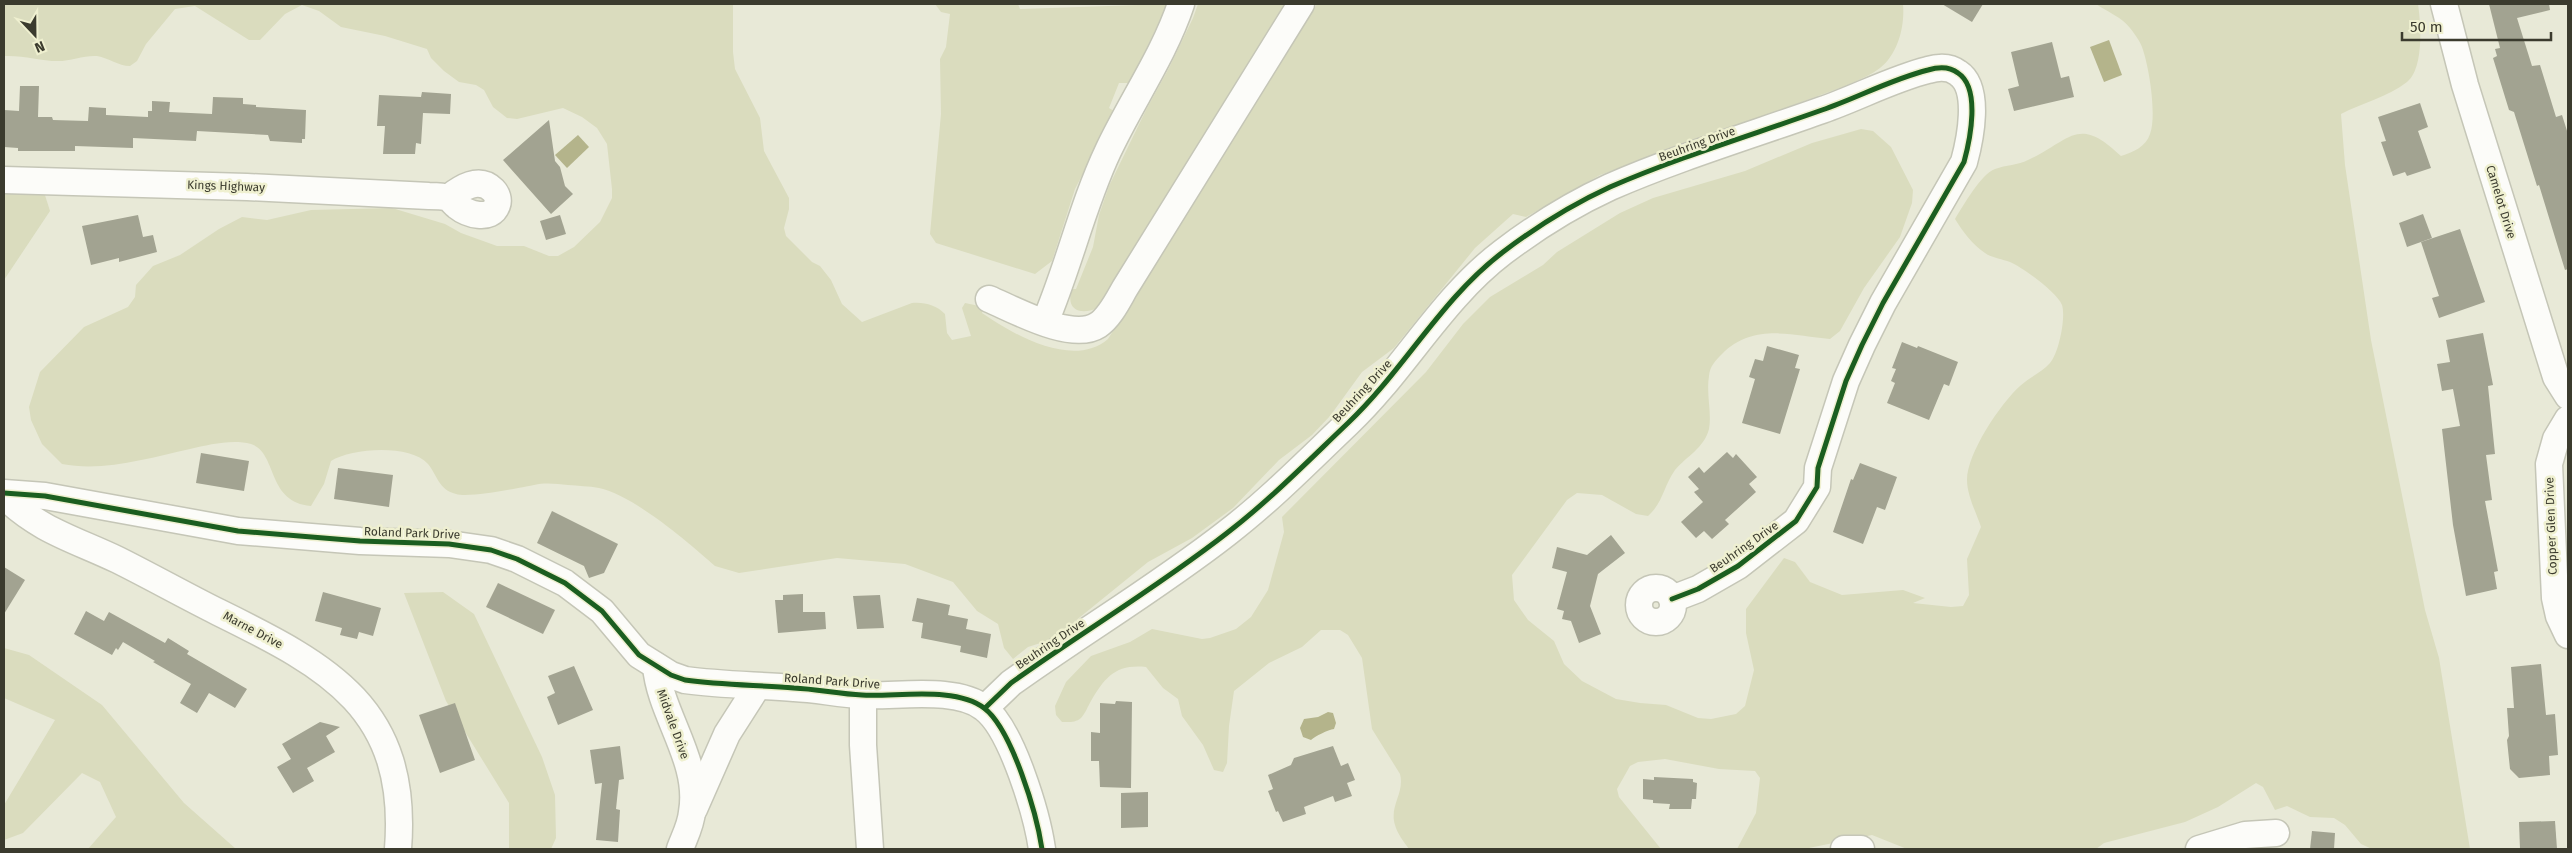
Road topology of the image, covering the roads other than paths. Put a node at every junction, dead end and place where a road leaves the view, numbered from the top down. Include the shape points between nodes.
1 (1181, 4) edge
2 (1301, 4) edge
3 (2444, 4) edge
4 (4, 180) edge
5 (448, 198) dead end
6 (989, 299) dead end
7 (1045, 322) junction
8 (2568, 396) edge
9 (2568, 419) edge
10 (4, 494) edge
11 (1672, 599) dead end
12 (2568, 635) edge
13 (656, 666) junction
14 (757, 687) junction
15 (863, 695) junction
16 (986, 708) junction
17 (692, 812) junction
18 (2276, 833) dead end
19 (398, 849) edge
20 (680, 849) edge
21 (870, 849) edge
22 (1042, 849) edge
23 (1844, 849) edge
24 (1861, 849) edge
25 (2199, 849) edge

1 - 7 street via 1099,171
2 - 7 street via 1108,316 1098,325 1077,331
3 - 8 street, Camelot Drive via 2465,85 2554,368
4 - 5 street, Kings Highway via 247,187
6 - 7 street
9 - 12 street, Copper Glen Drive via 2556,439 2549,464 2555,598
10 - 13 street, Roland Park Drive via 45,496 238,531 448,544 491,550 543,570 586,597 639,655
10 - 19 street, Marne Drive via 18,510 47,530 119,561 243,624 323,669 341,684 373,722 395,771 399,795
11 - 16 street, Beuhring Drive via 1725,575 1754,556 1796,521 1817,487 1818,468 1846,382 1865,338 1964,162 1972,121 1969,89 1964,78 1949,68 1926,70 1634,178 1580,202 1527,235 1481,271 1364,407 1248,516 1011,684
13 - 14 street, Roland Park Drive via 685,680
13 - 17 street, Midvale Drive via 660,690 686,759
14 - 15 street, Roland Park Drive via 792,687
14 - 17 street, Midvale Drive via 727,734
15 - 16 street, Roland Park Drive via 950,696 967,699
15 - 21 street, Roland Park Drive
16 - 22 street via 1008,739
17 - 20 street, Midvale Drive
18 - 25 street via 2246,835
23 - 24 street

